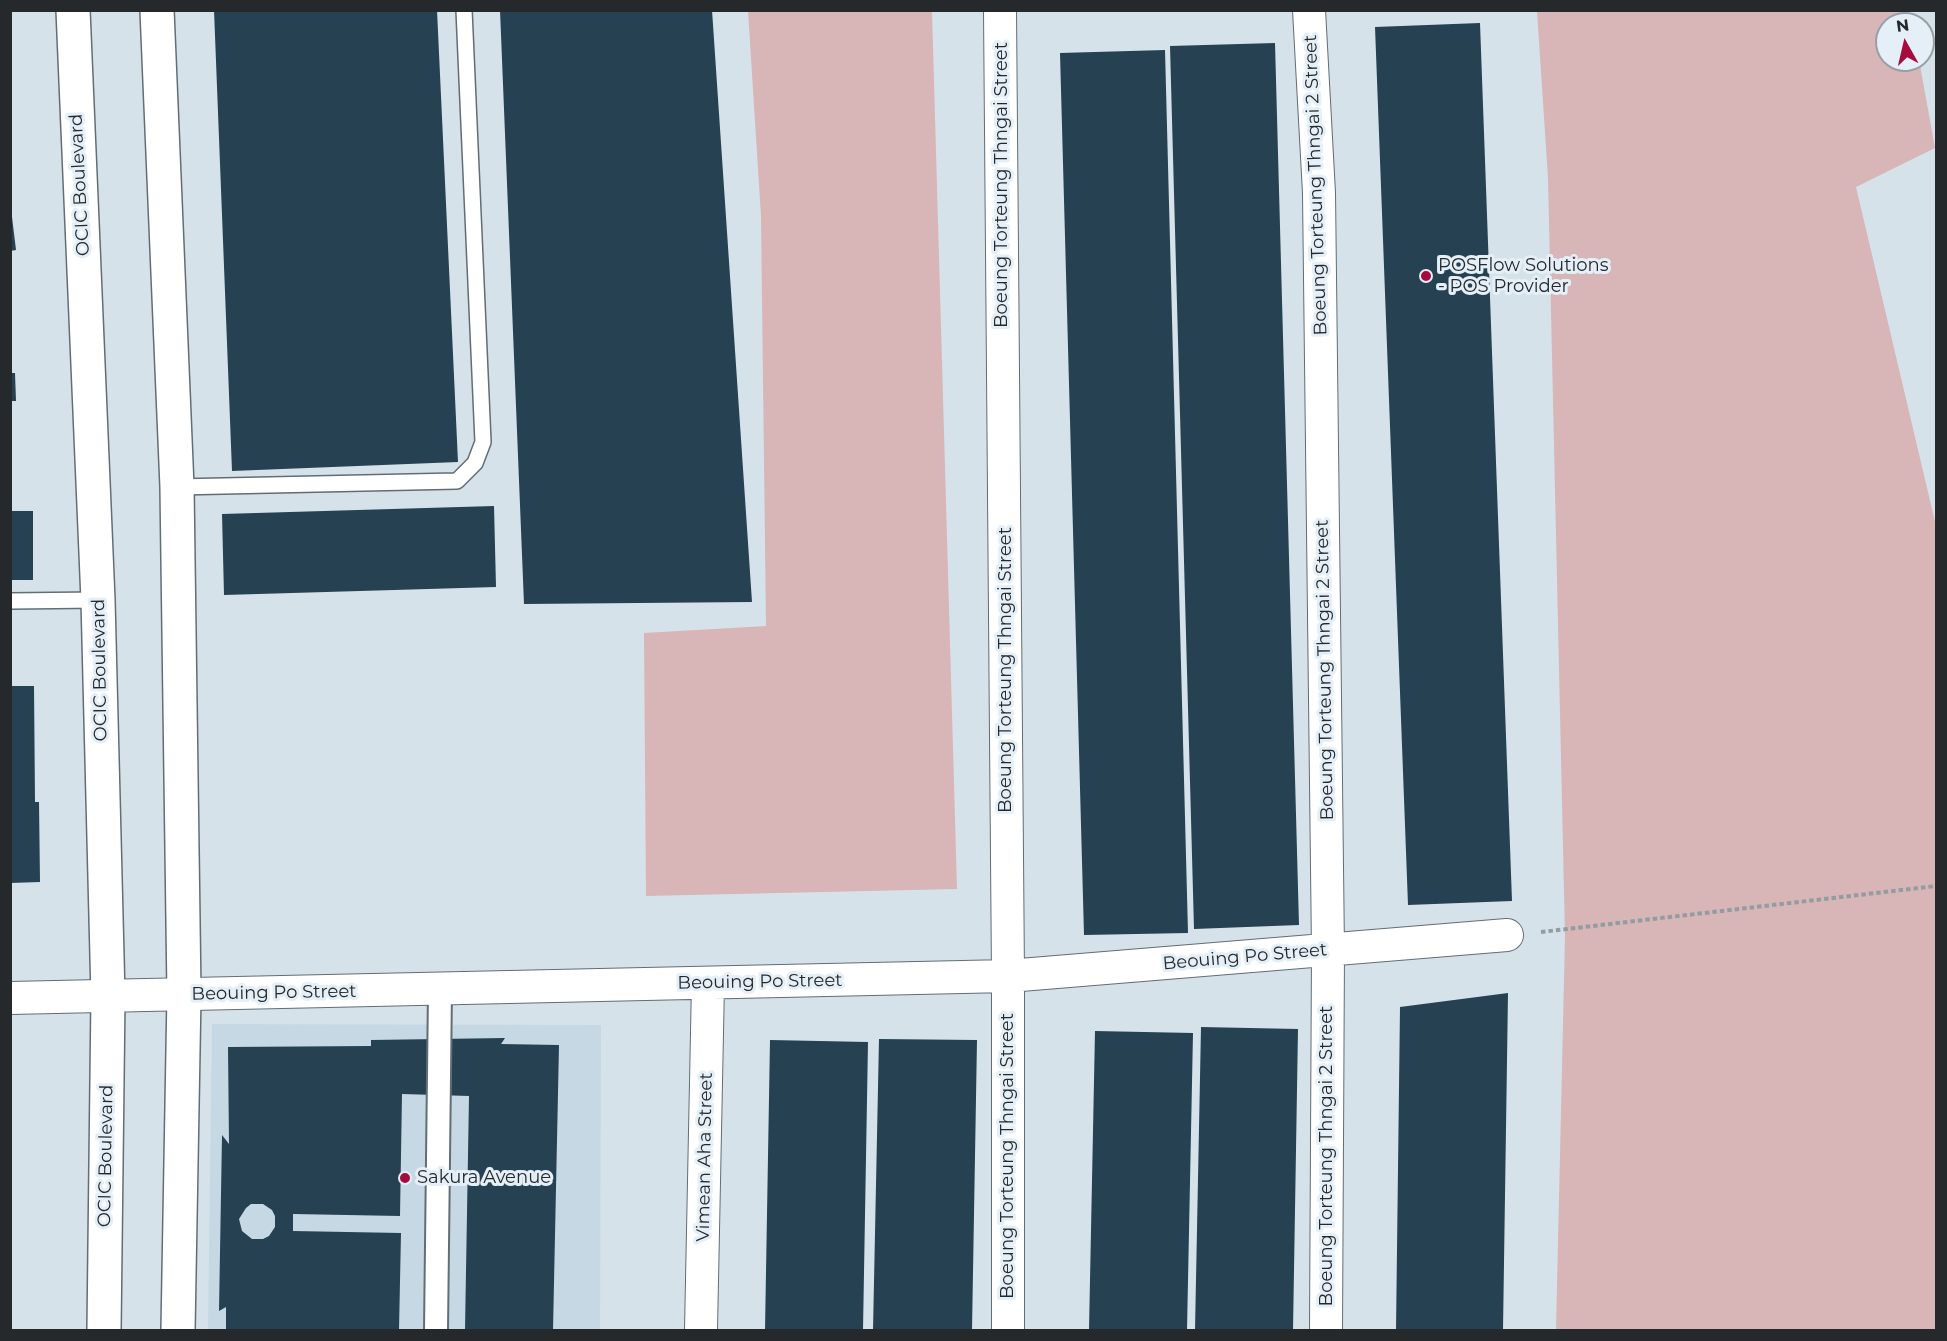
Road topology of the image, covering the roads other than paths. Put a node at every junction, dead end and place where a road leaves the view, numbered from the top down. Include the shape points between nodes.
1 (73, 10) edge
2 (157, 10) edge
3 (464, 10) edge
4 (1000, 10) edge
5 (1309, 10) edge
6 (177, 487) junction
7 (98, 600) junction
8 (10, 601) edge
9 (1507, 935) road end
10 (1328, 951) junction
11 (1008, 976) junction
12 (708, 983) junction
13 (440, 989) junction
14 (184, 994) junction
15 (108, 996) junction
16 (10, 998) edge
17 (104, 1330) edge
18 (178, 1330) edge
19 (436, 1330) edge
20 (701, 1330) edge
21 (1008, 1330) edge
22 (1326, 1330) edge

1 - 7 street, OCIC Boulevard
2 - 6 street
3 - 6 lane via 483,442 475,463 457,481
4 - 11 street, Boeung Torteung Thngai Street
5 - 10 street, Boeung Torteung Thngai 2 Street via 1320,193
6 - 14 street
7 - 8 lane
7 - 15 street, OCIC Boulevard
9 - 10 street, Beouing Po Street
10 - 11 street, Beouing Po Street
10 - 22 street, Boeung Torteung Thngai 2 Street
11 - 12 street, Beouing Po Street
11 - 21 street, Boeung Torteung Thngai Street
12 - 13 street, Beouing Po Street
12 - 20 street, Vimean Aha Street
13 - 14 street, Beouing Po Street
13 - 19 street
14 - 15 street, Beouing Po Street
14 - 18 street
15 - 16 street, Beouing Po Street
15 - 17 street, OCIC Boulevard

